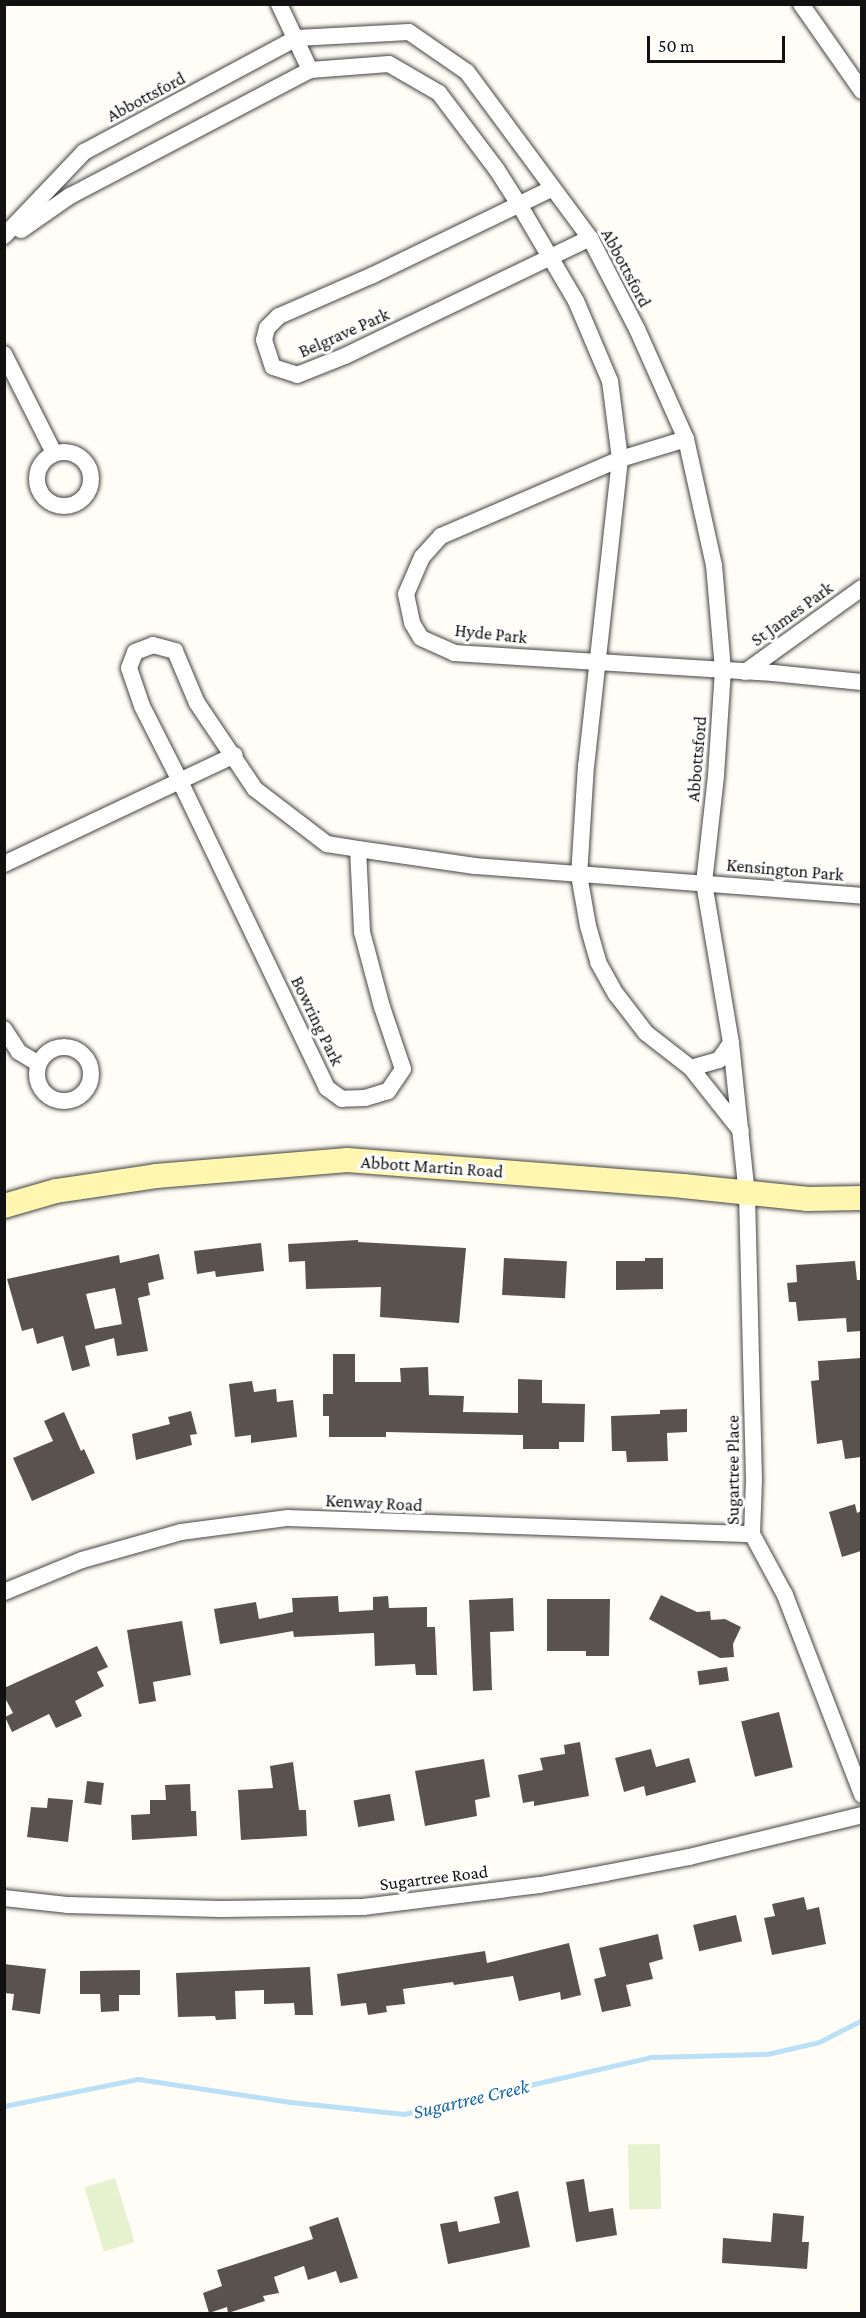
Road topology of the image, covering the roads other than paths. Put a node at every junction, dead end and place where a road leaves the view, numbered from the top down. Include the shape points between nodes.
1 (279, 4) edge
2 (801, 4) edge
3 (297, 38) junction
4 (310, 70) junction
5 (861, 91) edge
6 (551, 189) junction
7 (520, 206) junction
8 (4, 236) edge
9 (590, 238) junction
10 (4, 241) edge
11 (550, 256) junction
12 (4, 354) edge
13 (686, 439) junction
14 (54, 453) dead end
15 (620, 459) junction
16 (861, 588) edge
17 (598, 663) junction
18 (723, 670) junction
19 (745, 672) junction
20 (861, 682) edge
21 (235, 755) junction
22 (180, 781) junction
23 (358, 849) junction
24 (4, 864) edge
25 (579, 875) junction
26 (704, 883) junction
27 (861, 896) edge
28 (4, 1029) edge
29 (731, 1043) junction
30 (39, 1064) dead end
31 (691, 1068) junction
32 (742, 1131) junction
33 (747, 1194) junction
34 (861, 1198) edge
35 (4, 1206) edge
36 (752, 1534) junction
37 (4, 1592) edge
38 (861, 1795) edge
39 (861, 1815) edge
40 (4, 1898) edge

1 - 3 street
2 - 5 street
3 - 4 street
3 - 6 street, Abbottsford via 409,32 467,72
3 - 8 street, Abbottsford via 84,152
4 - 7 street via 388,64 439,93
4 - 10 street via 70,196
6 - 7 street, Belgrave Park
6 - 9 street, Abbottsford
7 - 11 street
7 - 11 street, Belgrave Park via 279,316 267,328 264,340 273,367 297,375 345,356
9 - 11 street, Belgrave Park
9 - 13 street, Abbottsford via 637,329
11 - 15 street via 576,301 610,381
12 - 14 street
13 - 15 street, Hyde Park
13 - 18 street, Abbottsford via 714,565
15 - 17 street
15 - 17 street, Hyde Park via 441,536 422,557 406,594 412,623 421,638 454,653
16 - 19 street, St James Park
17 - 18 street, Hyde Park
17 - 25 street
18 - 19 street, St James Park
18 - 26 street, Abbottsford
19 - 20 street, St James Park
21 - 22 street
21 - 22 street, Bowring Park via 198,703 175,651 153,645 135,652 129,668 142,706
21 - 23 street, Bowring Park via 255,789 327,844
22 - 23 street, Bowring Park via 327,1088 342,1099 388,1091 403,1069 362,932
22 - 24 street
23 - 25 street, Bowring Park via 475,866
25 - 26 street, Bowring Park
25 - 31 street via 598,962 616,994 646,1033
26 - 27 street, Kensington Park
26 - 29 street, Abbottsford
28 - 30 street via 19,1052
29 - 31 street via 719,1060
29 - 32 street, Abbottsford
31 - 32 street
32 - 33 street, Abbottsford
33 - 34 main road, Abbott Martin Road
33 - 35 main road, Abbott Martin Road via 347,1160 156,1176 56,1191
33 - 36 street, Sugartree Place
36 - 37 street, Kenway Road via 288,1518 181,1532 82,1560
36 - 38 street, Sugartree Place via 785,1595
39 - 40 street, Sugartree Road via 689,1857 595,1875 363,1907 221,1909 67,1905

